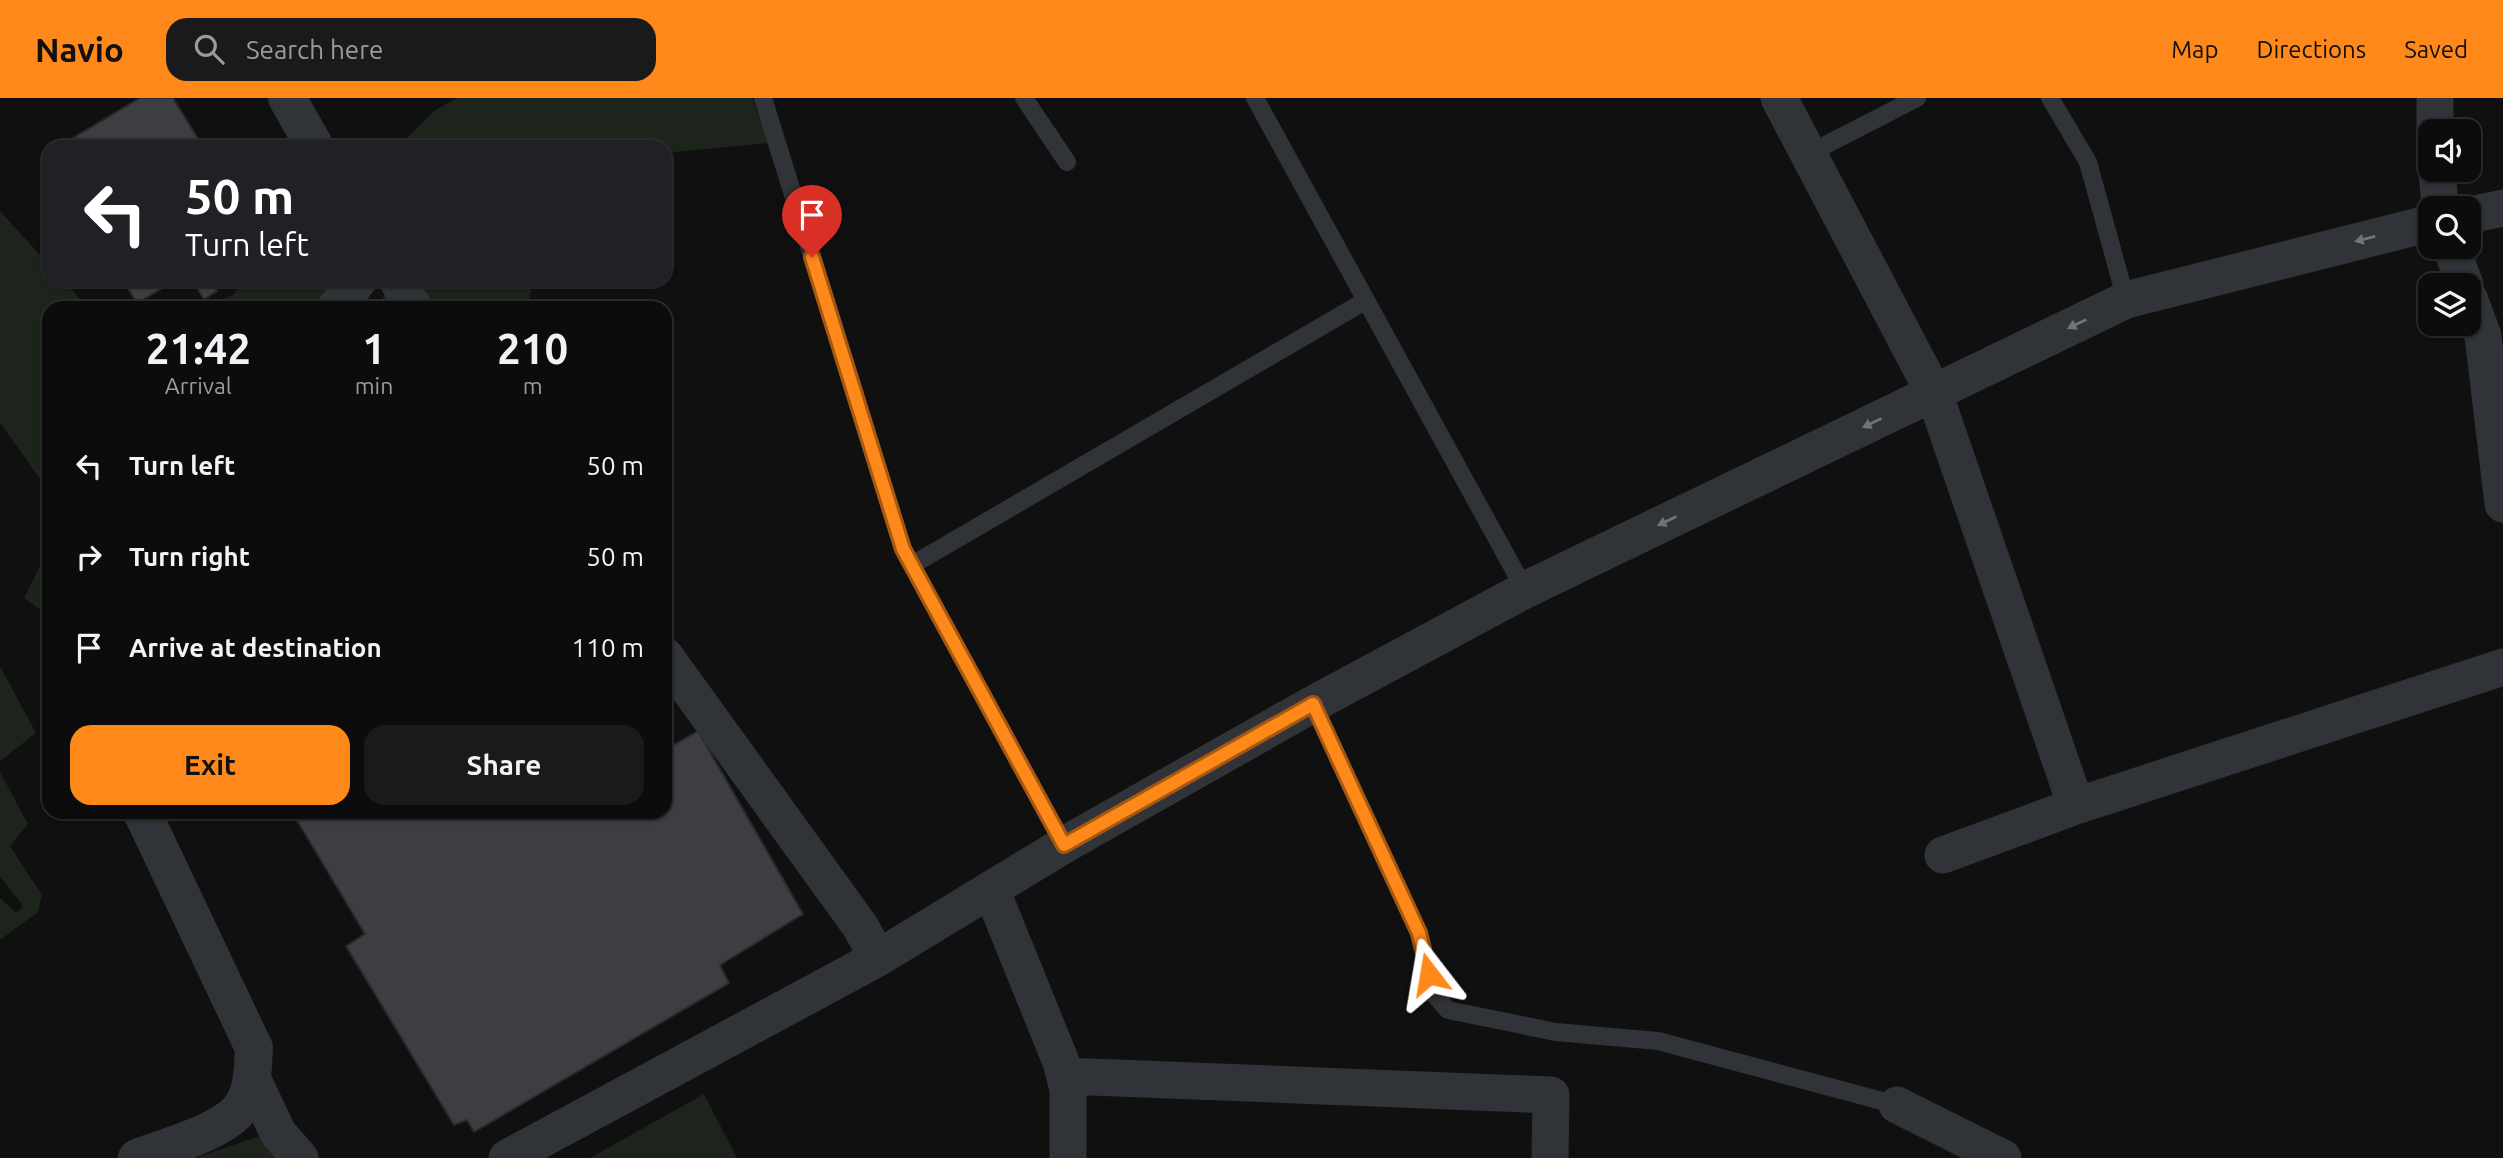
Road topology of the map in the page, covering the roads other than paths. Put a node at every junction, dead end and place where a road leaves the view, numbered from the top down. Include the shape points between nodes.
1 (286, 98) edge
2 (763, 98) edge
3 (1024, 98) edge
4 (1255, 98) edge
5 (1779, 98) edge
6 (1917, 98) edge
7 (2050, 98) edge
8 (2435, 98) edge
9 (2435, 119) edge
10 (312, 140) edge
11 (1808, 154) junction
12 (1068, 162) dead end
13 (2503, 208) edge
14 (2481, 213) edge
15 (2418, 226) edge
16 (352, 287) edge
17 (2126, 300) junction
18 (342, 301) edge
19 (1365, 301) junction
20 (2481, 322) edge
21 (2493, 345) edge
22 (1934, 393) junction
23 (2503, 505) edge
24 (912, 565) junction
25 (1525, 590) junction
26 (672, 666) edge
27 (2503, 667) edge
28 (1313, 704) junction
29 (2076, 806) junction
30 (145, 819) edge
31 (1064, 845) junction
32 (1943, 855) dead end
33 (991, 889) junction
34 (878, 958) junction
35 (1065, 1076) junction
36 (252, 1078) junction
37 (1897, 1105) joint
38 (137, 1158) edge
39 (300, 1158) edge
40 (507, 1158) edge
41 (1068, 1158) edge
42 (1550, 1158) edge
43 (2003, 1158) edge

1 - 10 street
2 - 24 lane via 903,549
3 - 12 lane
4 - 19 lane
5 - 11 street
6 - 11 lane
7 - 17 lane via 2088,162
8 - 9 street
11 - 22 street
13 - 14 street
15 -> 17 street
16 - 18 street
17 -> 22 street
19 - 24 lane
19 - 25 lane
20 - 21 street
21 - 23 street
22 -> 25 street
22 - 29 street
24 - 31 lane
25 - 28 street
26 - 34 street via 860,926
27 - 29 street
28 - 31 street
28 - 37 lane via 1419,933 1434,994 1448,1010 1556,1032 1658,1041
29 - 32 street
30 - 36 street via 254,1048
31 - 33 street
33 - 34 street
33 - 35 street
34 - 40 street
35 - 41 street
35 - 42 street via 1551,1095
36 - 38 street via 244,1104 219,1127
36 - 39 street via 278,1133
37 - 43 street

